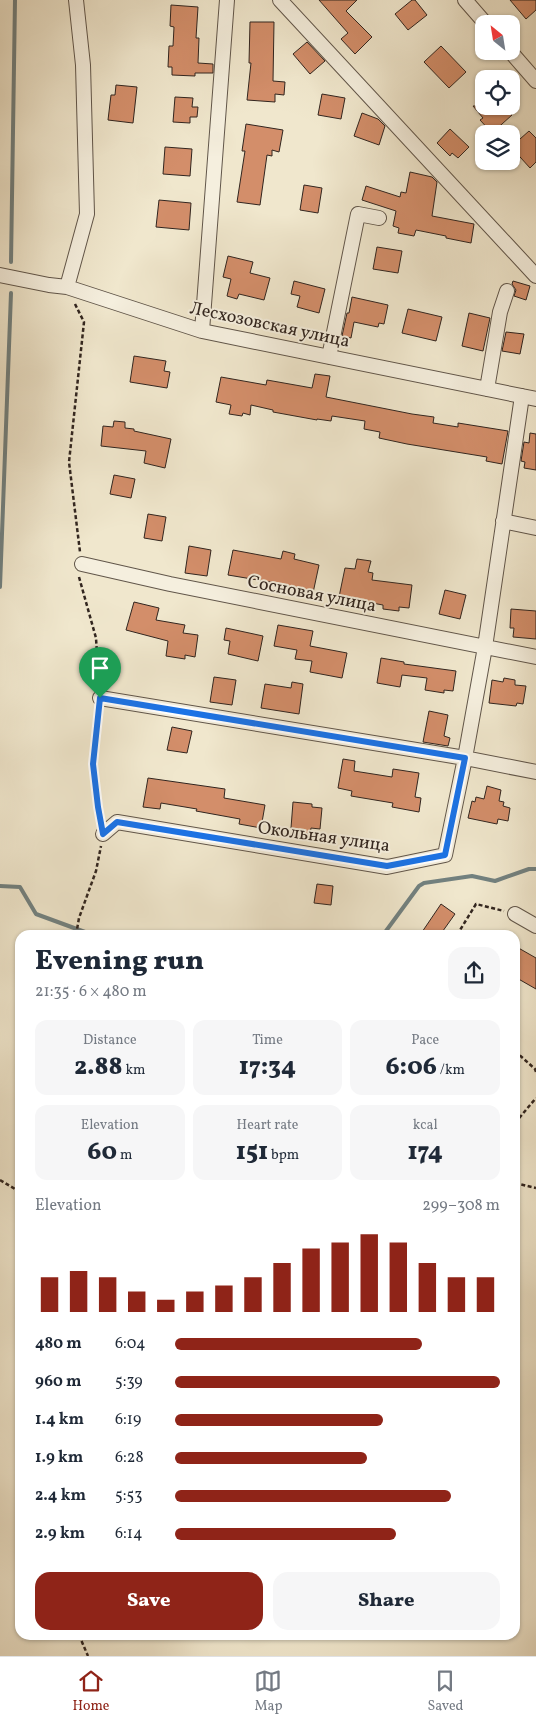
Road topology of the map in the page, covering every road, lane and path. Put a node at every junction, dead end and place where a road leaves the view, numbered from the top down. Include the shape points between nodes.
1 (76, 0) edge
2 (227, 0) edge
3 (280, 0) edge
4 (465, 0) edge
5 (478, 15) edge
6 (518, 60) edge
7 (536, 81) edge
8 (379, 218) dead end
9 (0, 275) edge
10 (536, 276) edge
11 (67, 287) junction
12 (507, 291) dead end
13 (202, 331) junction
14 (329, 357) junction
15 (487, 389) junction
16 (529, 397) edge
17 (503, 521) junction
18 (536, 528) edge
19 (82, 564) junction
20 (485, 647) junction
21 (536, 657) edge
22 (100, 698) junction
23 (465, 758) junction
24 (536, 772) edge
25 (103, 834) junction
26 (516, 914) joint
27 (536, 926) edge
28 (77, 930) edge
29 (460, 930) edge
30 (520, 1056) edge
31 (536, 1072) edge
32 (536, 1098) edge
33 (520, 1118) edge
34 (0, 1180) edge
35 (520, 1184) edge
36 (536, 1188) edge
37 (15, 1189) edge
38 (81, 1640) edge
39 (88, 1656) edge

1 - 11 street via 83,64 87,214
2 - 13 street
3 - 10 street
4 - 5 street
6 - 7 street
8 - 14 street via 358,214
9 - 11 street, Лесхозовская улица
11 - 13 street, Лесхозовская улица
11 - 19 path via 84,322 69,462
12 - 15 street via 500,312
13 - 14 street, Лесхозовская улица
14 - 15 street, Лесхозовская улица
15 - 16 street, Лесхозовская улица
16 - 17 street
17 - 18 street
17 - 20 street
19 - 20 street, Сосновая улица
19 - 22 path via 79,578 96,638
20 - 21 street, Сосновая улица
20 - 23 street
22 - 23 street
22 - 25 path via 93,764
23 - 24 street
23 - 25 street, Окольная улица via 445,855 387,866 117,822
25 - 28 path via 96,871
26 - 27 street
26 - 29 path via 476,904
30 - 31 path
32 - 33 path
34 - 37 path
35 - 36 path
38 - 39 path

